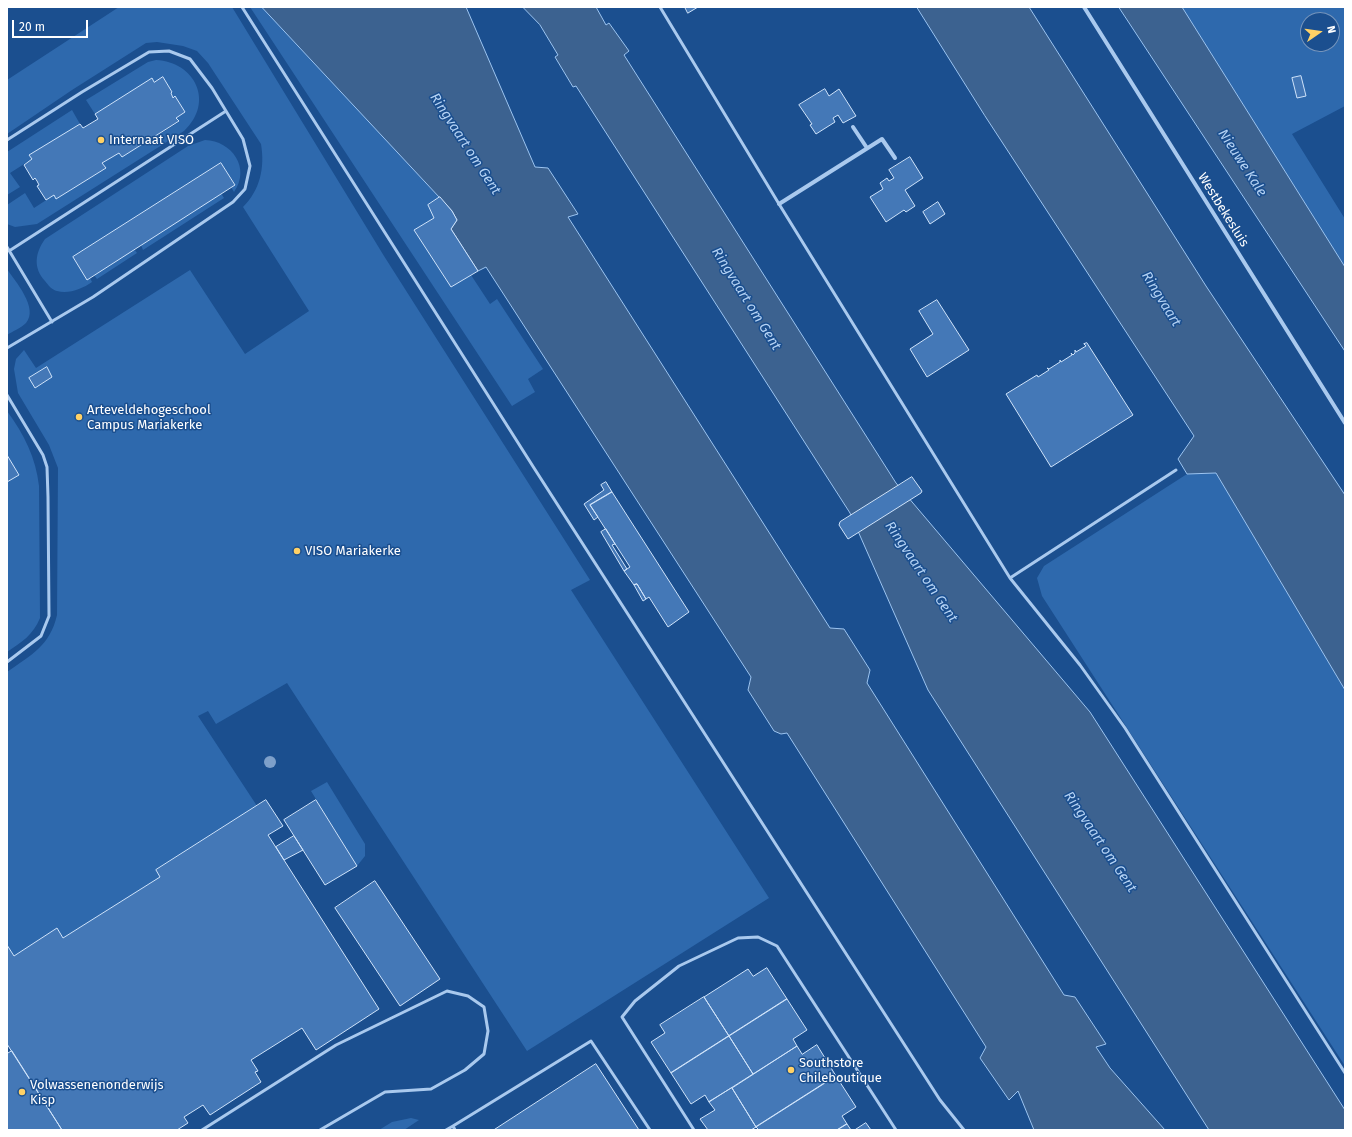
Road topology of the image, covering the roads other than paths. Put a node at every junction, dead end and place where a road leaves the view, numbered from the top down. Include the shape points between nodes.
1 (242, 7) edge
2 (660, 7) edge
3 (1084, 7) edge
4 (226, 111) junction
5 (853, 127) dead end
6 (7, 140) edge
7 (867, 148) junction
8 (895, 158) dead end
9 (779, 204) junction
10 (8, 249) edge
11 (52, 322) junction
12 (7, 348) edge
13 (7, 395) edge
14 (1345, 423) edge
15 (1176, 470) dead end
16 (1010, 578) junction
17 (7, 662) edge
18 (1345, 1073) edge
19 (453, 1126) junction
20 (202, 1130) edge
21 (320, 1130) edge
22 (446, 1130) edge
23 (455, 1130) edge
24 (650, 1130) edge
25 (694, 1130) edge
26 (896, 1130) edge
27 (964, 1130) edge

1 - 27 lane via 931,1087
2 - 9 lane
3 - 14 street, Westbekesluis
4 - 6 lane via 190,59 170,51 149,52
4 - 10 lane
4 - 11 lane via 243,139 250,166 245,189 233,202
5 - 7 street
7 - 8 street via 882,139
7 - 9 street
9 - 16 lane
10 - 11 lane
11 - 12 lane
13 - 17 lane via 43,454 47,467 49,616 41,636
15 - 16 lane
16 - 18 lane via 1080,665 1125,728
19 - 22 lane
19 - 23 lane
19 - 24 lane via 591,1041
20 - 21 lane via 336,1045 446,991 468,996 484,1006 488,1031 484,1054 465,1070 431,1089 385,1092
25 - 26 lane via 622,1017 635,1000 679,966 738,938 758,937 777,946

